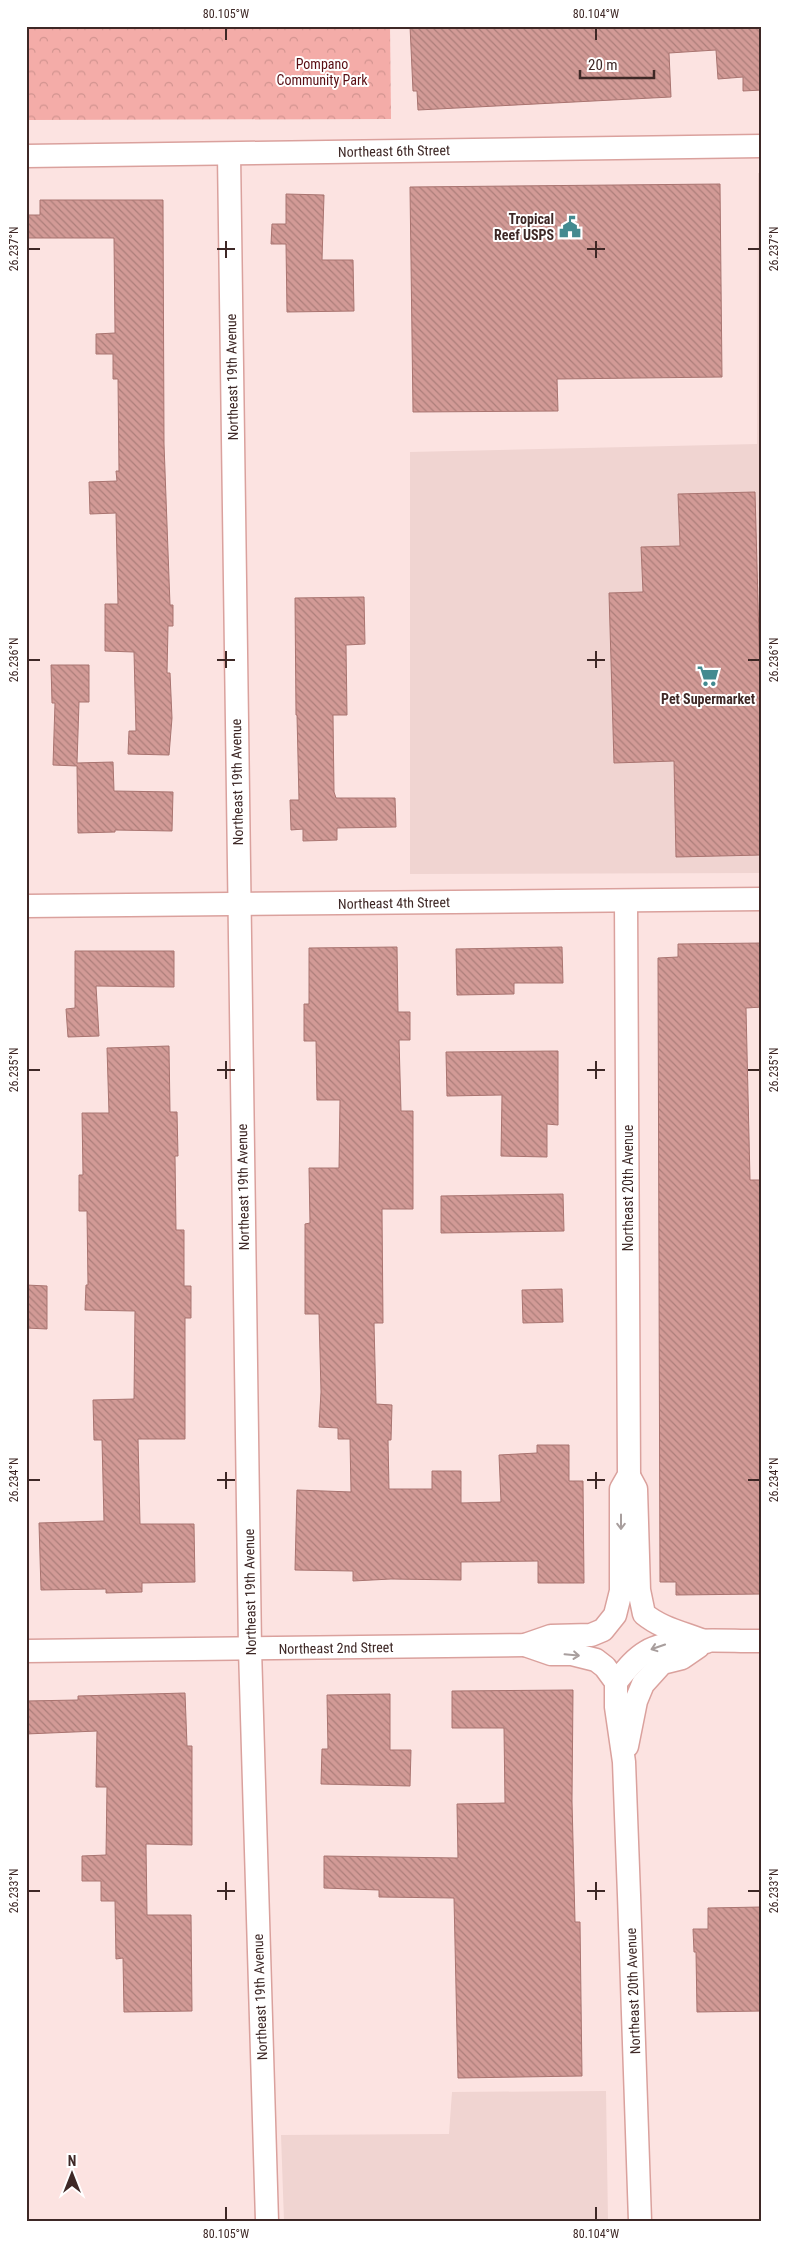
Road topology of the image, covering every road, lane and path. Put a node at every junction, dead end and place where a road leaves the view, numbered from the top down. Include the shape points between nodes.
1 (762, 146) edge
2 (229, 154) junction
3 (26, 156) edge
4 (762, 899) edge
5 (626, 901) junction
6 (239, 905) junction
7 (26, 906) edge
8 (629, 1475) junction
9 (603, 1630) joint
10 (706, 1642) junction
11 (762, 1642) edge
12 (525, 1645) junction
13 (250, 1649) junction
14 (26, 1651) edge
15 (616, 1682) junction
16 (624, 1762) junction
17 (267, 2221) edge
18 (640, 2221) edge

1 - 2 street, Northeast 6th Street
2 - 3 street, Northeast 6th Street
2 - 6 street, Northeast 19th Avenue
4 - 5 street, Northeast 4th Street
5 - 6 street, Northeast 4th Street
5 - 8 street, Northeast 20th Avenue
6 - 7 street, Northeast 4th Street
6 - 13 street, Northeast 19th Avenue
8 -> 9 street, Northeast 20th Avenue via 621,1490 619,1605 610,1624
8 - 10 street, Northeast 20th Avenue via 636,1489 644,1614 665,1627 678,1629
9 - 12 street, Northeast 2nd Street via 591,1635 551,1636
10 - 11 street
10 -> 15 street via 666,1644 646,1651
10 - 16 street via 682,1658 662,1663 643,1684 636,1701
12 - 13 street, Northeast 2nd Street
12 -> 15 street, Northeast 2nd Street via 551,1654 578,1655 596,1660
13 - 14 street, Northeast 2nd Street
13 - 17 street, Northeast 19th Avenue
15 - 16 street
16 - 18 street, Northeast 20th Avenue

